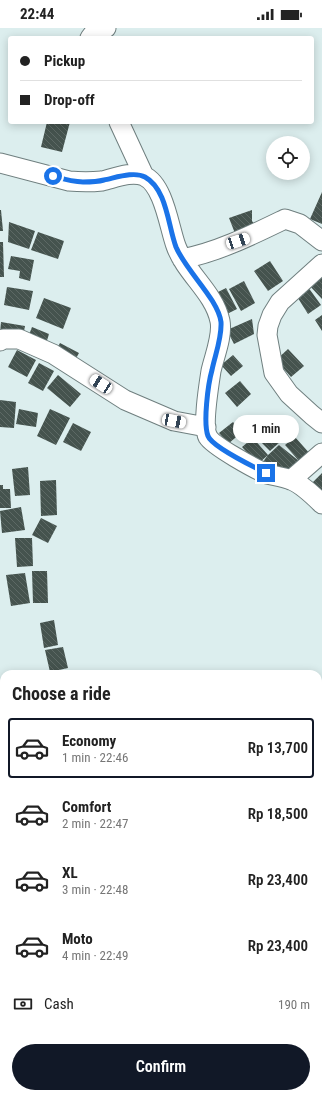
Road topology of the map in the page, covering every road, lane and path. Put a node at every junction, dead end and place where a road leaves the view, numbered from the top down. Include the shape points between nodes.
1 (106, 28) edge
2 (92, 36) edge
3 (120, 124) edge
4 (0, 163) edge
5 (144, 176) junction
6 (322, 241) edge
7 (182, 259) junction
8 (322, 264) edge
9 (0, 340) edge
10 (322, 423) edge
11 (206, 427) junction
12 (322, 453) edge
13 (292, 480) junction
14 (322, 504) edge

1 - 2 street
3 - 5 street
4 - 5 street via 69,181 102,181 129,175
5 - 7 street via 160,194
6 - 7 street via 300,224 285,220 248,238 200,256
7 - 11 street via 214,304 221,322 219,344 211,371
8 - 10 street via 280,302 272,315 267,335 274,373 290,394
9 - 11 street via 19,339 53,354 125,400 174,421
11 - 13 street via 208,438 220,448 266,473
12 - 13 street
13 - 14 street

